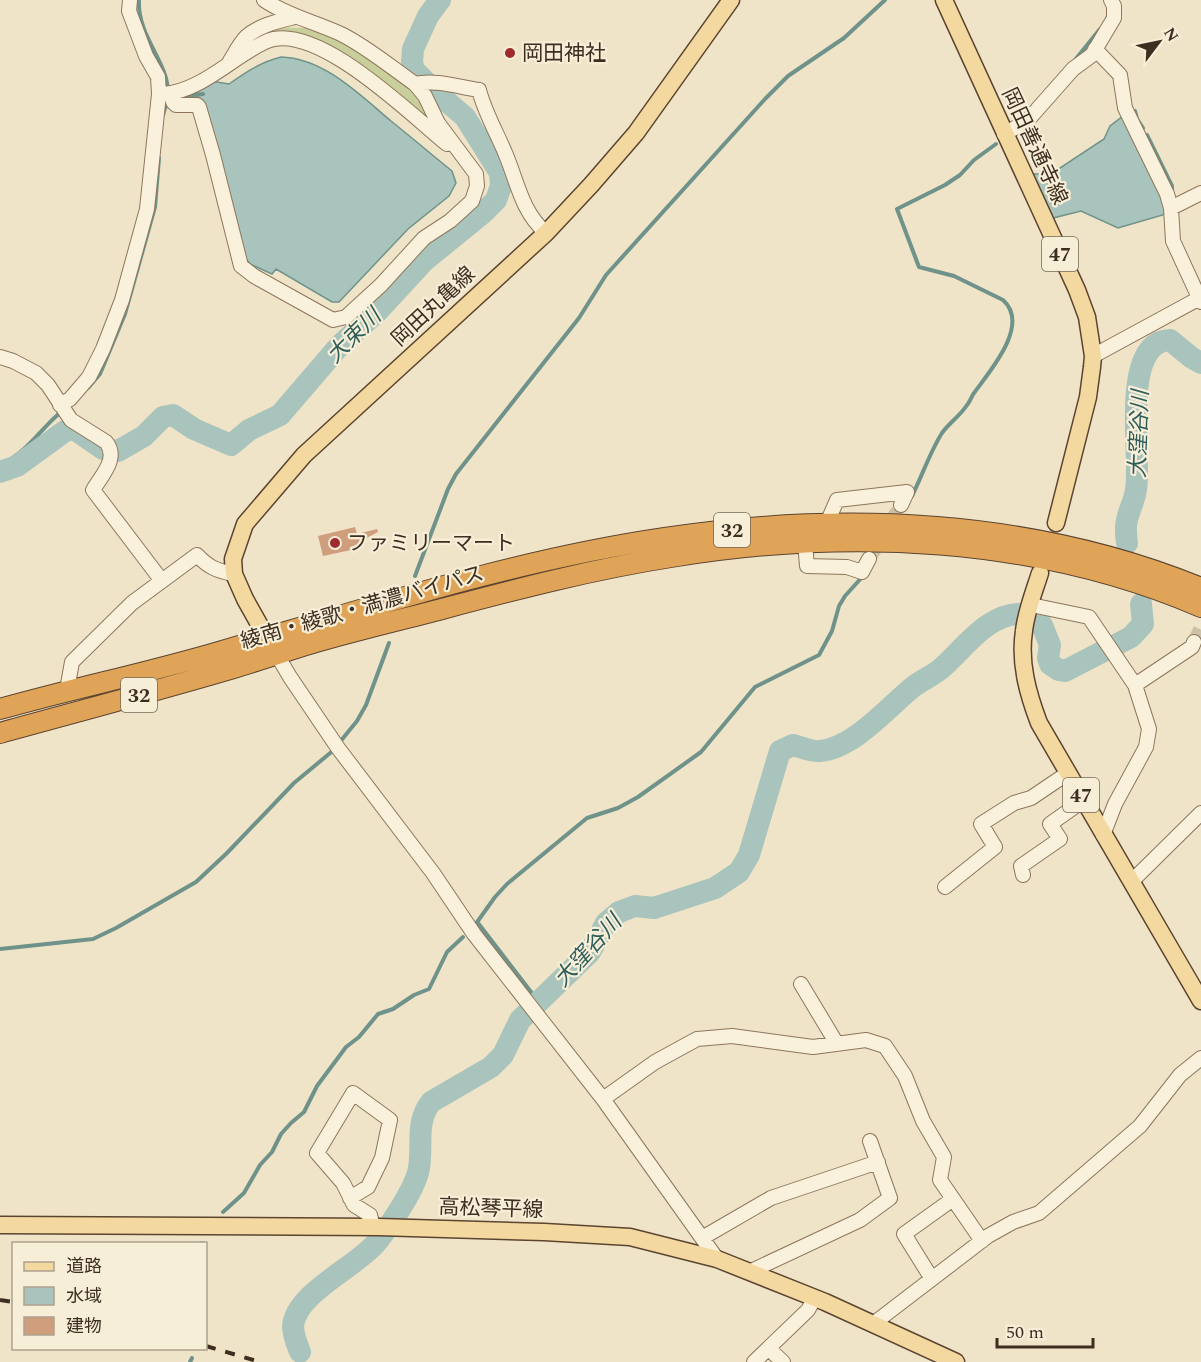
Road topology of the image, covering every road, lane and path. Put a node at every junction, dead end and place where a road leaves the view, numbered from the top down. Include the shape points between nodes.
1 (130, 0) edge
2 (264, 0) edge
3 (731, 0) edge
4 (944, 0) edge
5 (1111, 0) edge
6 (295, 17) junction
7 (1093, 52) junction
8 (228, 64) junction
9 (418, 83) junction
10 (168, 95) junction
11 (1004, 134) junction
12 (454, 146) junction
13 (1201, 193) edge
14 (1171, 208) junction
15 (546, 233) junction
16 (1200, 300) edge
17 (1093, 356) junction
18 (0, 357) edge
19 (63, 409) junction
20 (901, 505) dead end
21 (827, 523) junction
22 (1056, 523) dead end
23 (805, 543) junction
24 (869, 559) tunnel mouth
25 (1040, 573) dead end
26 (234, 574) junction
27 (162, 581) junction
28 (1201, 588) edge
29 (1031, 605) junction
30 (1201, 607) edge
31 (267, 637) junction
32 (1194, 642) tunnel mouth
33 (277, 655) junction
34 (1135, 685) junction
35 (68, 690) junction
36 (0, 709) edge
37 (0, 733) edge
38 (1068, 773) junction
39 (1084, 800) junction
40 (1201, 813) edge
41 (1104, 835) junction
42 (1023, 875) dead end
43 (1131, 881) junction
44 (945, 887) dead end
45 (801, 984) dead end
46 (1201, 1001) edge
47 (837, 1044) junction
48 (1201, 1058) edge
49 (603, 1099) junction
50 (870, 1141) dead end
51 (878, 1162) junction
52 (350, 1198) junction
53 (953, 1199) junction
54 (0, 1224) edge
55 (382, 1227) junction
56 (702, 1238) junction
57 (982, 1241) junction
58 (717, 1259) junction
59 (749, 1272) junction
60 (932, 1279) junction
61 (814, 1299) junction
62 (873, 1324) junction
63 (769, 1349) junction
64 (754, 1362) edge
65 (783, 1362) edge
66 (956, 1362) edge

1 - 10 street via 129,11 146,56
2 - 6 street
3 - 15 main road, 岡田丸亀線 via 636,133
4 - 11 main road, 岡田善通寺線 / 47
5 - 7 street via 1114,18
6 - 8 street via 274,22 245,38
6 - 9 street via 340,34
7 - 11 street via 1073,69 1028,122
7 - 14 street via 1120,75 1125,108
8 - 10 street via 189,89
8 - 12 street via 268,40 295,39 310,44 344,61
9 - 12 street
9 - 15 street via 479,90 521,199 533,222
10 - 12 street via 176,105 199,107 241,266 333,320 346,317 424,238 472,201 476,174
10 - 19 street via 147,209 122,300 89,377
11 - 17 main road, 岡田善通寺線 / 47 via 1077,290 1087,317
13 - 14 street
14 - 16 street via 1173,241
15 - 26 main road, 岡田丸亀線 via 304,455 245,524 233,559
16 - 17 street
17 - 22 main road, 岡田善通寺線 / 47 via 1088,397
18 - 19 street via 36,373
19 - 27 street via 71,420 106,442 111,451 93,490
20 - 21 street via 907,492 837,500
21 - 28 highway, 綾南・綾歌・満濃バイパス / 32 via 964,529 1038,540 1133,563
21 - 31 highway, 綾南・綾歌・満濃バイパス / 32 via 738,529 593,552 474,578
23 - 24 street via 807,566 848,567 862,572
23 - 30 highway, 綾南・綾歌・満濃バイパス / 32 via 938,545 1035,557 1158,589
23 - 33 highway, 綾南・綾歌・満濃バイパス / 32 via 670,557 586,574 482,598
25 - 29 main road, 47
26 - 27 street via 207,566 196,555
26 - 31 main road
27 - 35 street via 132,603 72,662
29 - 34 street via 1089,617
29 - 38 main road, 47 via 1023,657 1029,698
31 - 33 main road
31 - 35 highway, 綾南・綾歌・満濃バイパス / 32 via 148,672
32 - 34 street
33 - 37 highway, 綾南・綾歌・満濃バイパス / 32
33 - 49 street via 337,746 474,934
34 - 41 street via 1149,729 1148,738
35 - 36 highway, 綾南・綾歌・満濃バイパス / 32
38 - 39 main road, 47
38 - 44 street via 981,824 995,847
39 - 41 main road, 47
39 - 42 street via 1050,824 1059,839 1021,866
40 - 43 street
41 - 43 main road, 47
43 - 46 main road, 47
45 - 47 street
47 - 49 street via 813,1047 732,1036 697,1039 655,1062
47 - 53 street via 866,1040 885,1046 905,1076 923,1121 945,1157 940,1180
48 - 57 street via 1180,1075 1140,1126 1074,1184 1039,1213 1013,1222
49 - 56 street
50 - 51 street
51 - 56 street via 771,1198
51 - 59 street via 890,1198 852,1225
52 - 52 street via 343,1183 317,1153 353,1093 390,1120 382,1158 368,1187
52 - 55 street
53 - 57 street
53 - 60 street via 904,1234
54 - 55 main road, 高松琴平線
55 - 58 main road, 高松琴平線 via 630,1237
56 - 58 street
57 - 60 street
58 - 59 main road, 高松琴平線
59 - 61 main road, 高松琴平線
60 - 62 street
61 - 62 main road, 高松琴平線
61 - 63 street
62 - 66 main road, 高松琴平線
63 - 64 street
63 - 65 street

